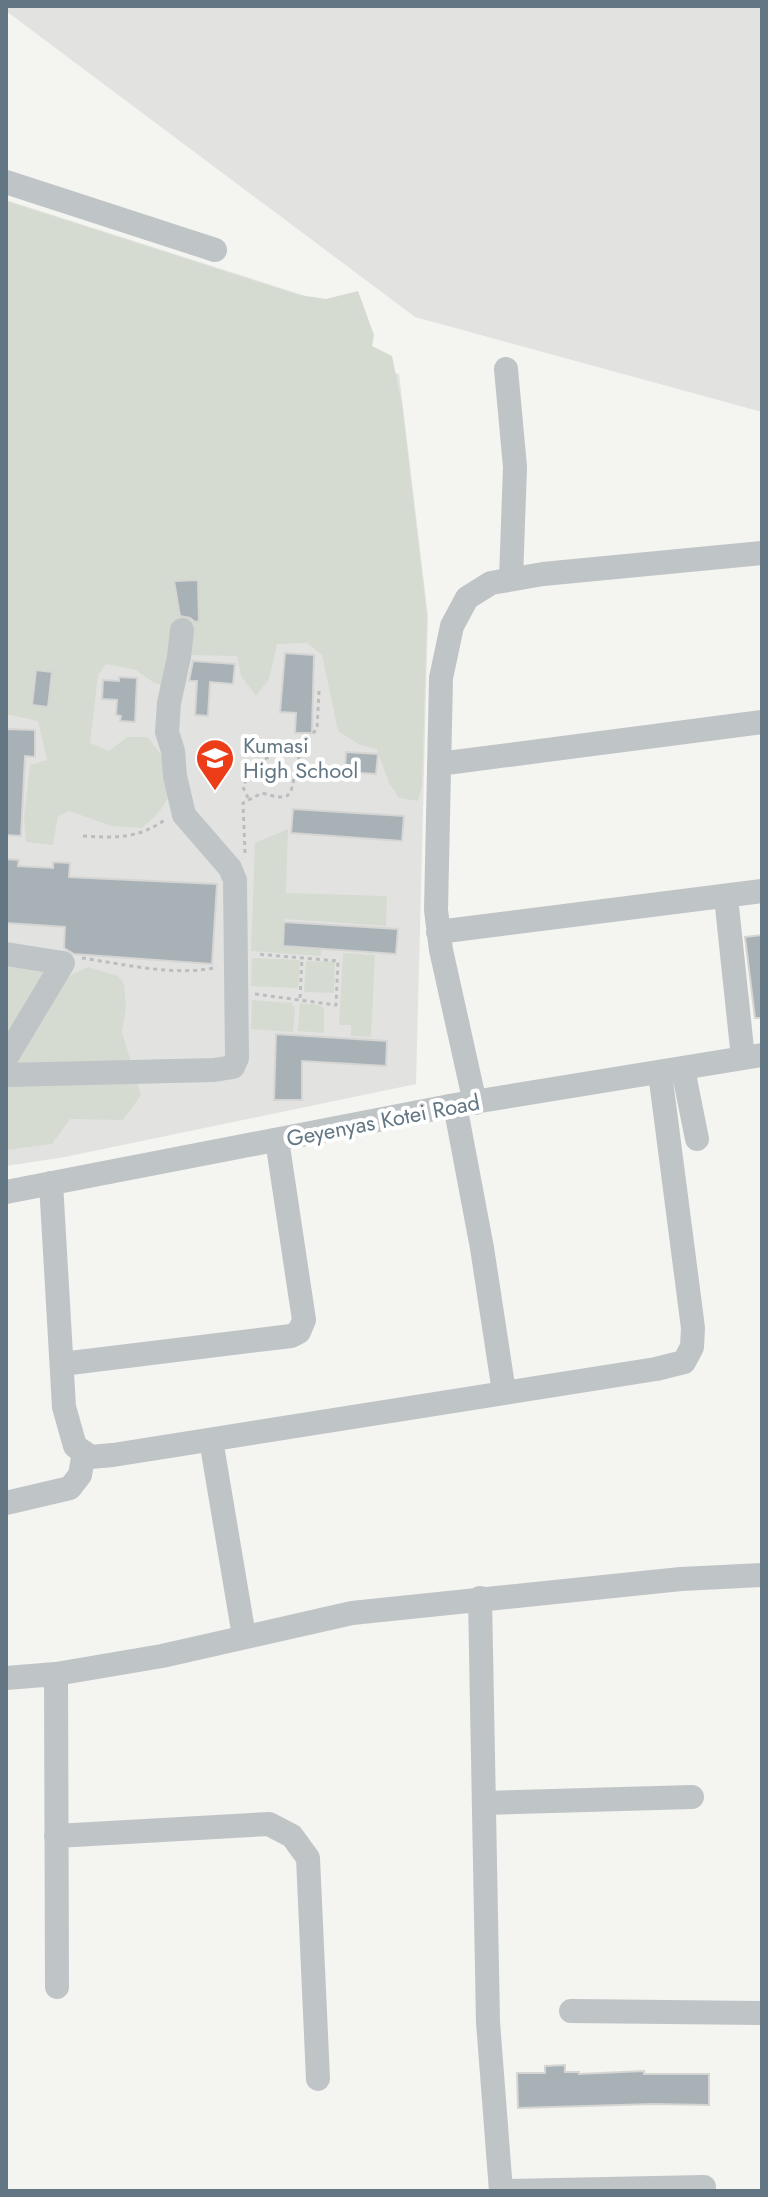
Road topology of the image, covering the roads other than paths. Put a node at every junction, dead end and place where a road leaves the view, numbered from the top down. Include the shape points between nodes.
1 (6, 182) edge
2 (215, 250) dead end
3 (506, 369) dead end
4 (762, 553) edge
5 (511, 579) junction
6 (182, 630) dead end
7 (762, 722) edge
8 (439, 764) junction
9 (762, 891) edge
10 (726, 897) junction
11 (438, 932) junction
12 (6, 954) edge
13 (752, 1056) edge
14 (6, 1058) edge
15 (672, 1071) junction
16 (6, 1075) edge
17 (465, 1104) junction
18 (697, 1139) dead end
19 (277, 1140) junction
20 (51, 1183) junction
21 (6, 1192) edge
22 (62, 1364) junction
23 (504, 1392) junction
24 (211, 1440) junction
25 (84, 1452) junction
26 (6, 1503) edge
27 (762, 1575) edge
28 (480, 1598) junction
29 (244, 1636) junction
30 (56, 1674) junction
31 (6, 1678) edge
32 (692, 1797) dead end
33 (484, 1803) junction
34 (56, 1836) junction
35 (57, 1987) dead end
36 (571, 2011) dead end
37 (762, 2013) edge
38 (318, 2079) dead end
39 (704, 2187) dead end
40 (502, 2191) edge

1 - 2 street
3 - 5 street via 515,467
4 - 5 street
5 - 8 street via 491,583 467,598 452,626 441,678
6 - 16 street via 167,732 184,815 235,880 237,1058 233,1067 214,1070
7 - 8 street
8 - 11 street
9 - 10 street
10 - 11 street
10 - 13 street
11 - 17 street
12 - 14 street via 63,963
13 - 15 street, Geyenyas Kotei Road
15 - 17 street, Geyenyas Kotei Road
15 - 18 street
15 - 23 street via 692,1347 684,1362 656,1369
17 - 19 street, Geyenyas Kotei Road
17 - 23 street
19 - 20 street, Geyenyas Kotei Road
19 - 22 street via 304,1320 299,1332
20 - 21 street, Geyenyas Kotei Road
20 - 22 street
22 - 25 street via 64,1407 75,1446
23 - 24 street
24 - 25 street via 113,1455 90,1457
24 - 29 street
25 - 26 street via 80,1475 70,1488
27 - 28 street
28 - 29 street via 352,1613
28 - 33 street
29 - 30 street
30 - 31 street
30 - 34 street
32 - 33 street
33 - 40 street via 488,2022
34 - 35 street
34 - 38 street via 269,1824 292,1836 308,1858
36 - 37 street
39 - 40 street

